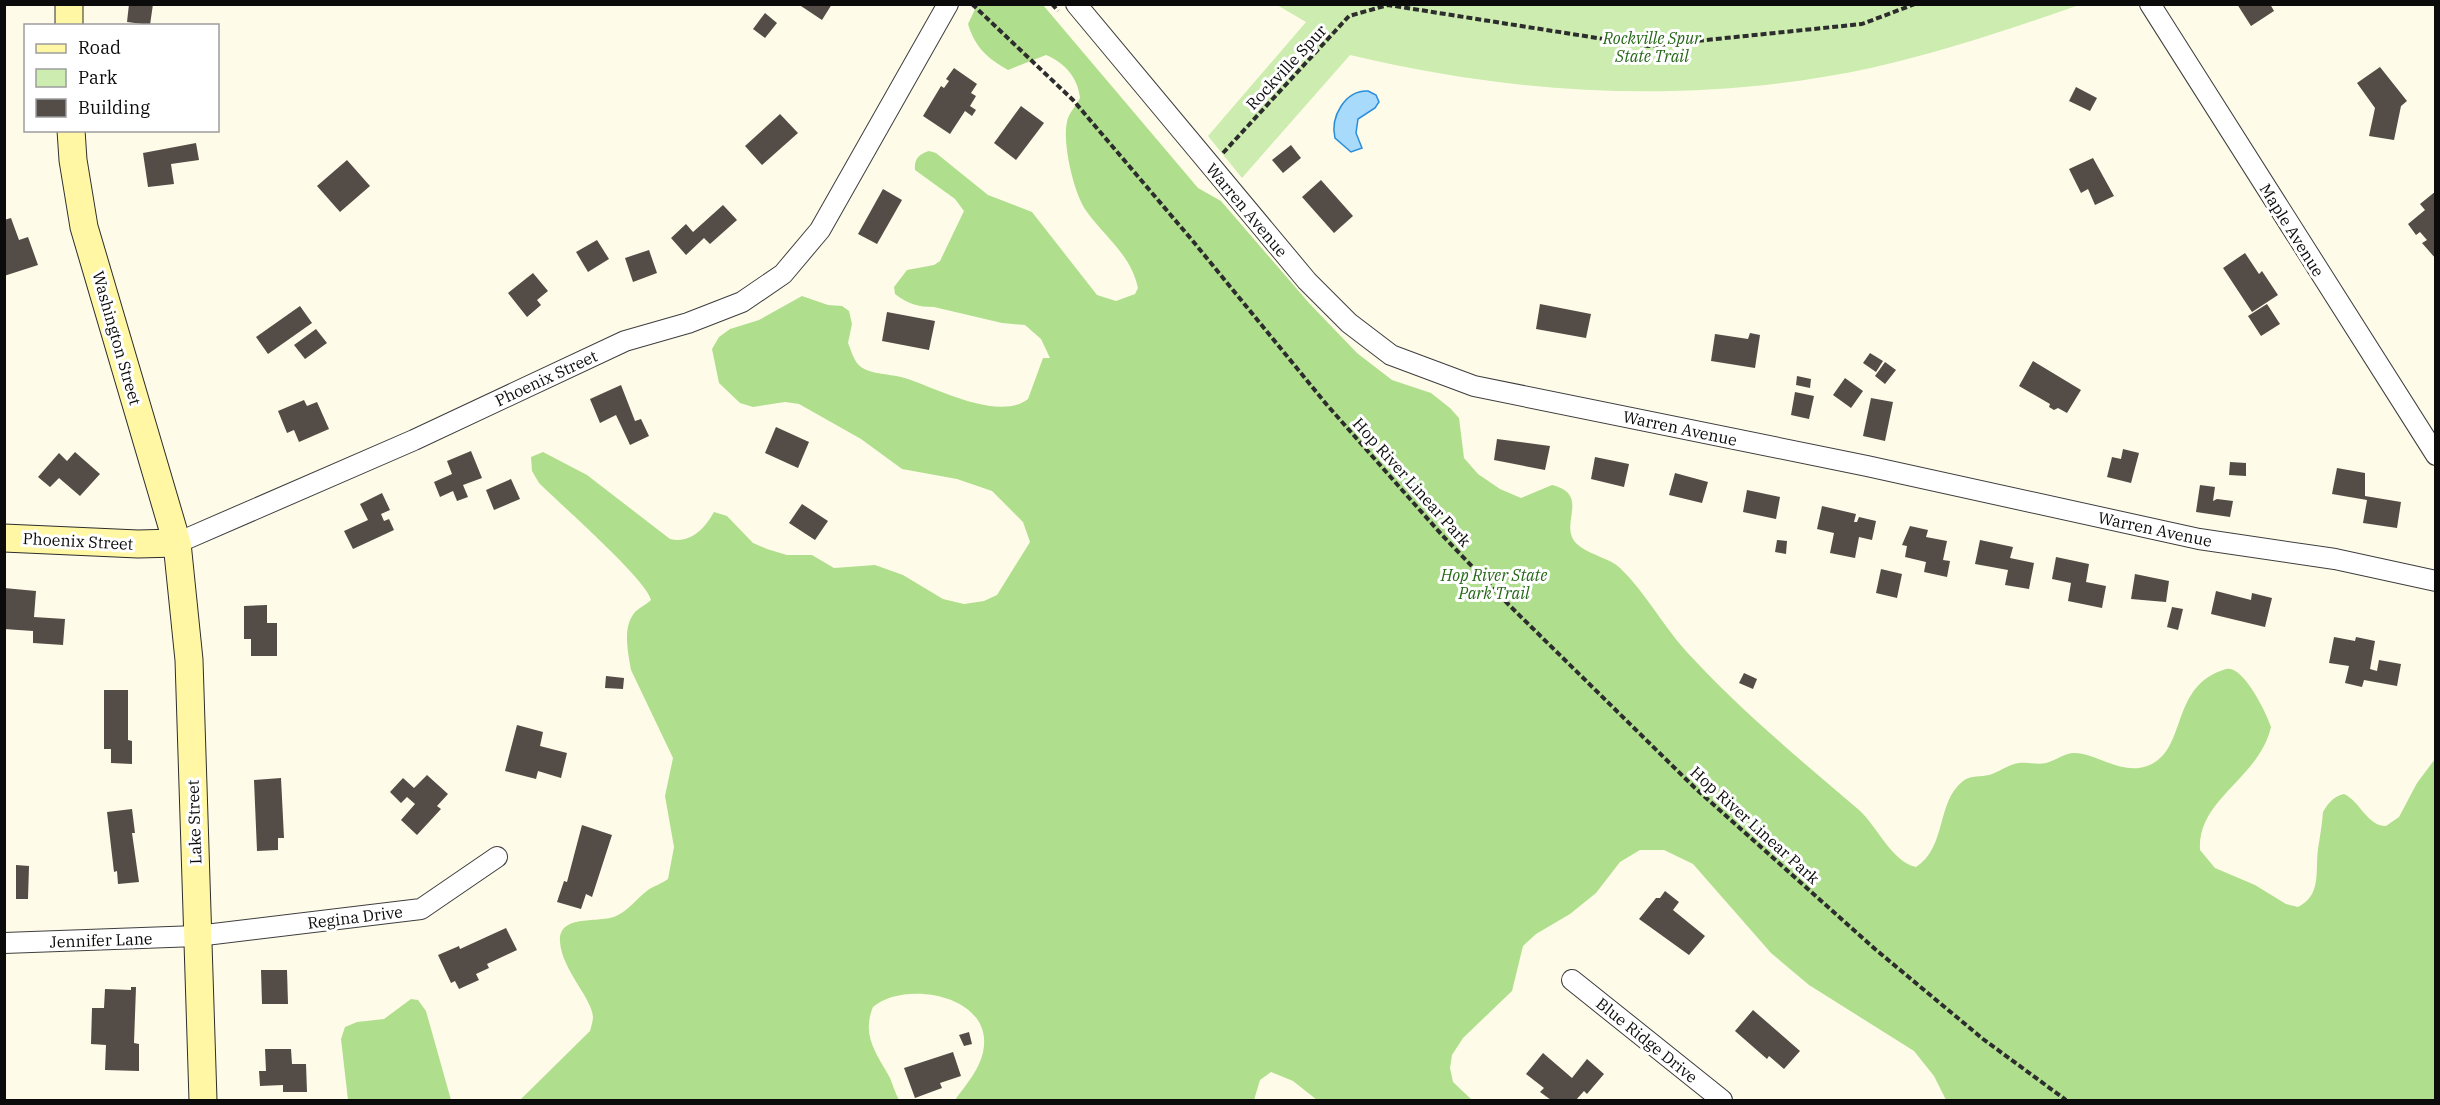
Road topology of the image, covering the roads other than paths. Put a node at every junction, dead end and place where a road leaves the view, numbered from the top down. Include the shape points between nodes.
1 (69, 4) edge
2 (1076, 4) edge
3 (2150, 4) edge
4 (943, 7) edge
5 (69, 24) edge
6 (71, 132) edge
7 (2436, 455) edge
8 (4, 538) edge
9 (177, 543) junction
10 (2436, 581) edge
11 (497, 857) dead end
12 (197, 936) junction
13 (4, 944) edge
14 (1572, 980) dead end
15 (203, 1101) edge
16 (1722, 1101) edge

1 - 5 street
2 - 10 street, Warren Avenue via 1307,281 1349,323 1391,355 1474,386 2199,539 2335,559
3 - 7 street, Maple Avenue
4 - 9 street, Phoenix Street via 820,230 783,274 742,302 625,341 414,440
6 - 9 street, Washington Street via 84,227
8 - 9 street, Phoenix Street
9 - 12 street, Lake Street via 189,660
11 - 12 street, Regina Drive via 421,909
12 - 13 street, Jennifer Lane
12 - 15 street, Lake Street
14 - 16 street, Blue Ridge Drive

